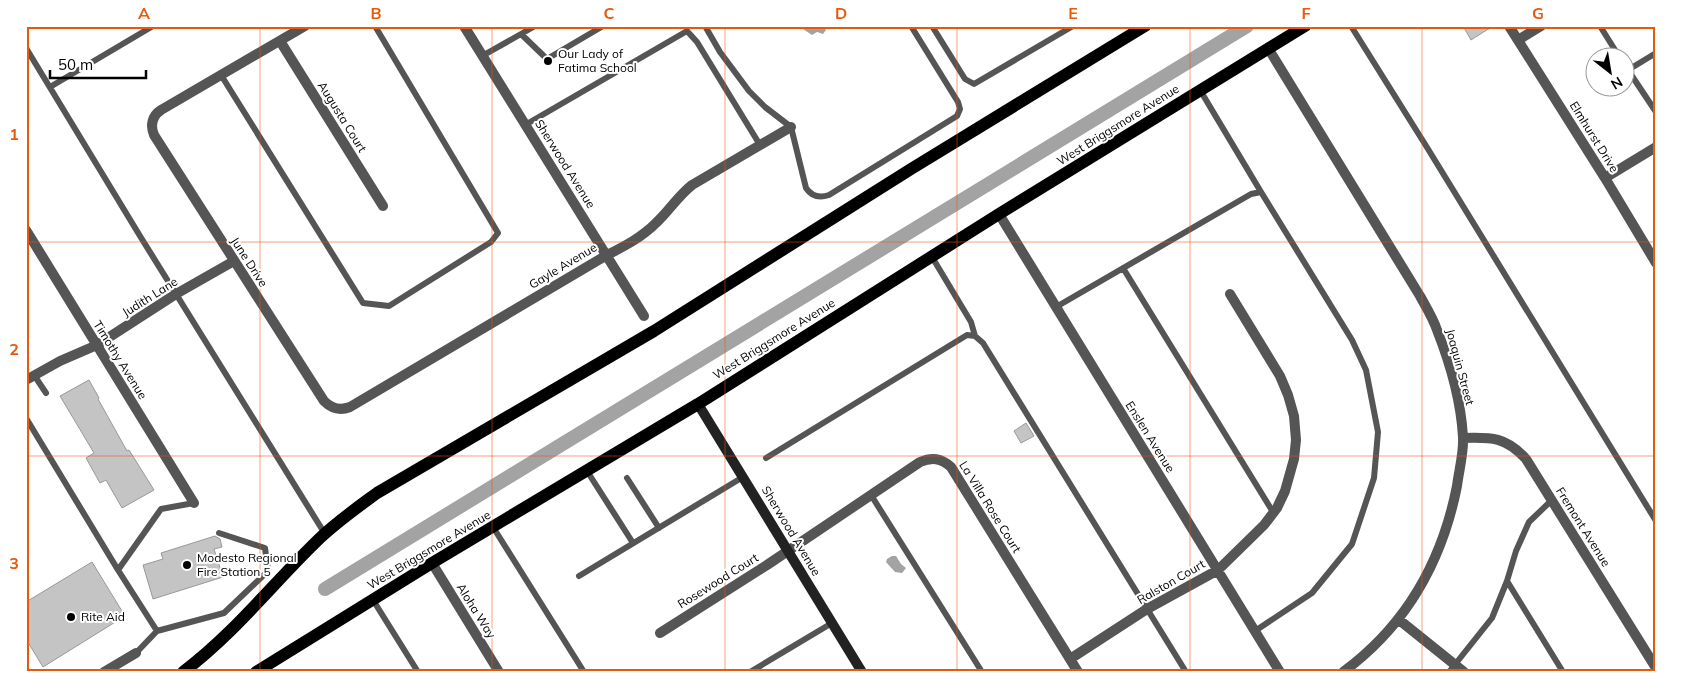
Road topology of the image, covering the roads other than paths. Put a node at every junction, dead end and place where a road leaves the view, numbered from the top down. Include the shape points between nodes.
1 (153, 26) edge
2 (305, 26) edge
3 (375, 26) edge
4 (464, 26) edge
5 (535, 26) edge
6 (603, 26) edge
7 (705, 26) edge
8 (911, 26) edge
9 (932, 26) edge
10 (1072, 26) edge
11 (1145, 26) edge
12 (1305, 26) edge
13 (1351, 26) edge
14 (1509, 26) edge
15 (1541, 26) edge
16 (1600, 26) edge
17 (521, 34) junction
18 (1518, 40) junction
19 (280, 41) junction
20 (26, 48) edge
21 (1268, 48) junction
22 (1614, 48) edge
23 (1656, 53) edge
24 (482, 56) junction
25 (1634, 63) edge
26 (220, 76) junction
27 (1634, 79) edge
28 (50, 87) junction
29 (1200, 90) junction
30 (1656, 112) edge
31 (525, 125) junction
32 (791, 127) junction
33 (760, 145) junction
34 (1656, 147) edge
35 (1605, 178) junction
36 (1260, 192) junction
37 (383, 206) dead end
38 (999, 214) junction
39 (26, 230) edge
40 (606, 255) junction
41 (932, 257) junction
42 (234, 261) junction
43 (1656, 263) edge
44 (1124, 268) junction
45 (176, 294) junction
46 (1230, 294) dead end
47 (1056, 307) junction
48 (644, 316) dead end
49 (975, 336) junction
50 (97, 345) junction
51 (30, 377) edge
52 (46, 393) dead end
53 (698, 404) junction
54 (336, 409) joint
55 (26, 418) edge
56 (1463, 438) junction
57 (766, 458) dead end
58 (587, 470) junction
59 (743, 477) junction
60 (627, 478) dead end
61 (871, 495) junction
62 (1552, 500) junction
63 (194, 503) joint
64 (1273, 512) junction
65 (1656, 521) edge
66 (493, 527) junction
67 (659, 528) junction
68 (219, 533) dead end
69 (325, 534) junction
70 (633, 543) junction
71 (788, 550) junction
72 (432, 563) junction
73 (118, 570) junction
74 (1218, 570) junction
75 (579, 576) dead end
76 (1507, 581) junction
77 (373, 600) junction
78 (1147, 609) junction
79 (1398, 619) junction
80 (832, 623) junction
81 (157, 631) junction
82 (1256, 631) junction
83 (660, 633) dead end
84 (136, 653) joint
85 (1070, 659) junction
86 (1451, 668) edge
87 (1656, 668) edge
88 (104, 672) edge
89 (183, 672) edge
90 (256, 672) edge
91 (418, 672) edge
92 (499, 672) edge
93 (584, 672) edge
94 (750, 672) edge
95 (862, 672) edge
96 (982, 672) edge
97 (1078, 672) edge
98 (1186, 672) edge
99 (1280, 672) edge
100 (1343, 672) edge
101 (1464, 672) edge
102 (1563, 672) edge

1 - 28 lane
2 - 19 street
3 - 26 lane via 498,233 491,242 389,306 363,303
4 - 24 street, Sherwood Avenue
5 - 17 lane
6 - 17 lane via 546,59
7 - 32 lane via 749,91
8 - 32 lane via 958,102 957,116 824,197 813,195 806,188
9 - 10 lane via 965,78 974,84
11 - 69 main road via 654,331 378,493
12 - 21 main road, West Briggsmore Avenue
13 - 65 lane
14 - 18 street, Elmhurst Drive
15 - 18 street
16 - 22 lane
17 - 24 lane
18 - 35 street, Elmhurst Drive
19 - 26 street
19 - 37 street, Augusta Court
20 - 28 lane
21 - 29 main road, West Briggsmore Avenue
21 - 56 street, Joaquin Street via 1437,329 1456,393
23 - 25 lane
24 - 31 street, Sherwood Avenue
26 - 42 street, June Drive via 161,110 152,122 154,135
27 - 30 lane
28 - 45 lane
29 - 36 lane
29 - 38 main road, West Briggsmore Avenue
31 - 33 lane via 686,32 698,42
31 - 40 street, Sherwood Avenue
32 - 33 street, Gayle Avenue
33 - 40 street, Gayle Avenue via 698,180 636,240
34 - 35 street
35 - 43 street, Elmhurst Drive
36 - 44 lane via 1251,194
36 - 82 lane via 1352,340 1366,370 1378,432 1374,478 1352,544 1312,593
38 - 41 main road, West Briggsmore Avenue
38 - 47 street, Enslen Avenue
39 - 50 street, Timothy Avenue
40 - 48 street, Sherwood Avenue
40 - 54 street, Gayle Avenue via 350,407
41 - 49 lane via 972,322
41 - 53 main road, West Briggsmore Avenue
42 - 45 street, Judith Lane
42 - 54 street, June Drive via 324,402
44 - 47 lane
44 - 64 lane
45 - 50 street, Judith Lane
45 - 69 lane
46 - 64 street, Ralston Court via 1280,376 1294,416 1294,459 1285,491
47 - 74 street, Enslen Avenue
49 - 57 lane via 967,335
49 - 78 lane via 984,343
50 - 51 street, Judith Lane
50 - 63 street, Timothy Avenue
51 - 52 lane
53 - 58 main road, West Briggsmore Avenue
53 - 59 street, Sherwood Avenue
55 - 73 lane
56 - 62 street, Fremont Avenue via 1506,441 1526,459
56 - 79 street, Joaquin Street via 1444,536 1419,590
58 - 66 main road, West Briggsmore Avenue
58 - 70 lane
59 - 67 lane
59 - 71 street, Sherwood Avenue
60 - 67 lane
61 - 71 street, La Villa Rose Court
61 - 85 street, La Villa Rose Court via 920,462 929,459 946,462
61 - 96 lane
62 - 76 lane via 1528,522
62 - 87 street, Fremont Avenue
63 - 73 lane via 161,509
64 - 74 street, Ralston Court via 1258,532
66 - 72 main road, West Briggsmore Avenue
66 - 93 lane
67 - 70 lane
68 - 81 lane via 265,548 268,570 224,613
69 - 89 main road via 223,638
70 - 75 lane
71 - 80 street, Sherwood Avenue
71 - 83 street, Rosewood Court
72 - 77 main road, West Briggsmore Avenue
72 - 92 street, Aloha Way
73 - 81 lane
74 - 78 street, Ralston Court
74 - 82 street, Enslen Avenue
76 - 86 lane via 1492,618
76 - 102 lane
77 - 90 main road, West Briggsmore Avenue
77 - 91 lane
78 - 85 street, Ralston Court
78 - 98 lane
79 - 86 street
79 - 100 street, Joaquin Street
80 - 94 lane
80 - 95 street, Sherwood Avenue
81 - 84 lane
82 - 99 street, Enslen Avenue
84 - 88 street
85 - 97 street, La Villa Rose Court
86 - 101 street

